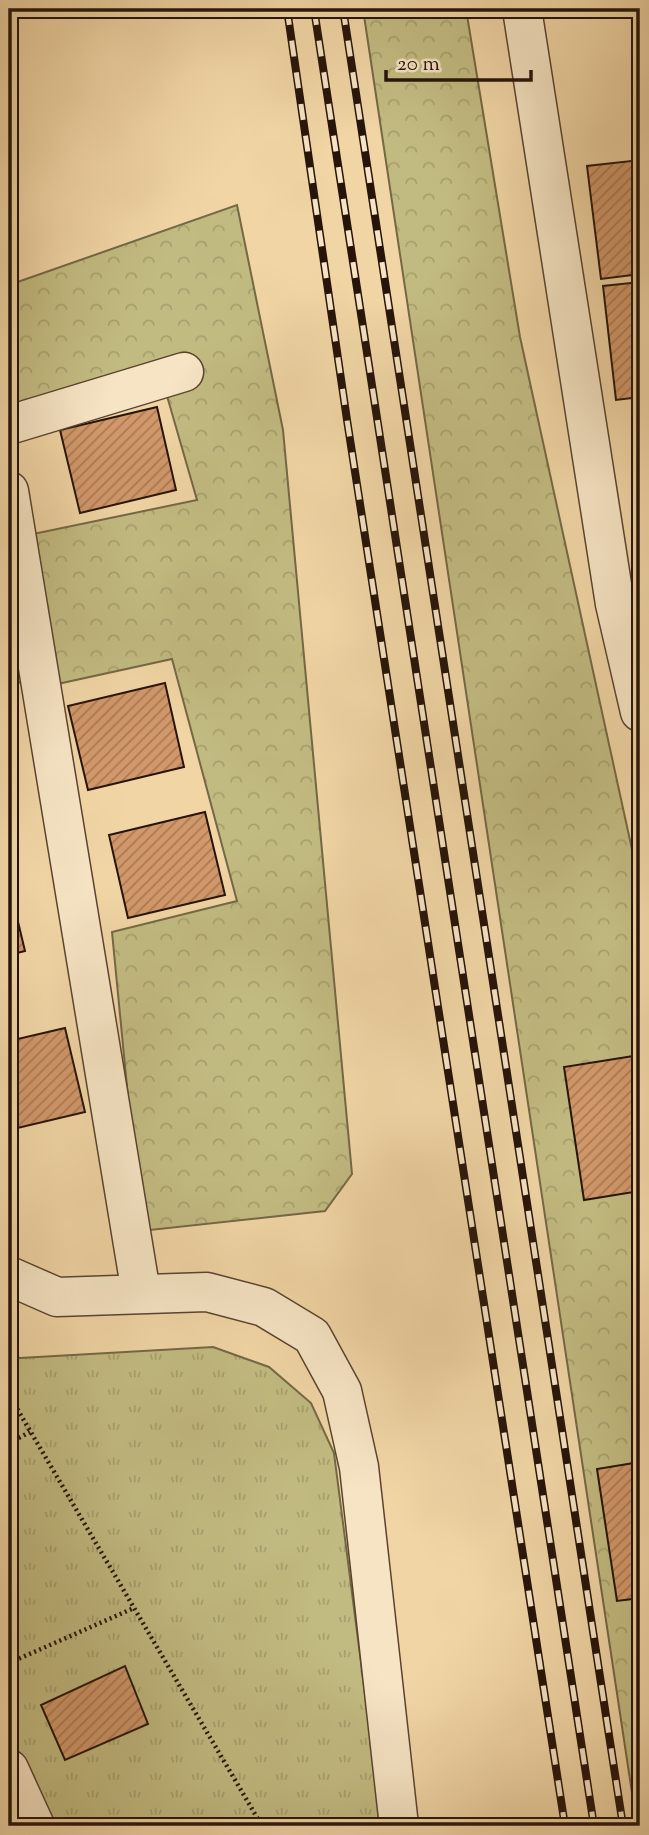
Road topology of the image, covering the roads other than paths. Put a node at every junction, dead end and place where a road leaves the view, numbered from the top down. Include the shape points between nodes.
1 (522, 9) edge
2 (184, 372) dead end
3 (9, 425) edge
4 (9, 491) edge
5 (628, 602) edge
6 (640, 712) edge
7 (9, 1276) edge
8 (141, 1293) junction
9 (9, 1769) edge
10 (34, 1826) edge
11 (399, 1826) edge

1 - 5 street
2 - 3 street
4 - 8 street
5 - 6 street
7 - 8 street via 57,1297
8 - 11 street via 207,1292 264,1307 313,1336 342,1391 359,1467
9 - 10 street

